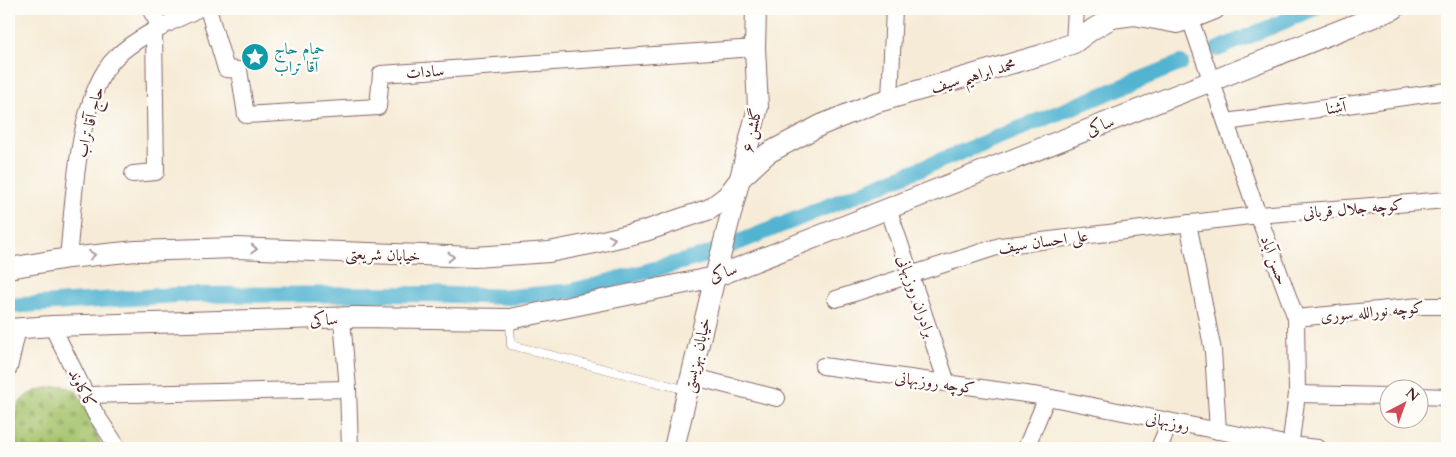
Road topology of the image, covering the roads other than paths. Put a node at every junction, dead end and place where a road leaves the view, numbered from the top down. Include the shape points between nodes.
1 (150, 9) edge
2 (198, 9) edge
3 (208, 9) edge
4 (756, 9) edge
5 (894, 9) edge
6 (1076, 9) edge
7 (1215, 9) edge
8 (1394, 9) edge
9 (1190, 19) junction
10 (158, 29) junction
11 (1074, 43) junction
12 (755, 48) junction
13 (1211, 81) junction
14 (1447, 92) edge
15 (890, 99) junction
16 (1226, 122) junction
17 (133, 174) dead end
18 (740, 179) junction
19 (1447, 200) edge
20 (888, 208) junction
21 (1258, 215) junction
22 (730, 218) joint
23 (1188, 223) junction
24 (68, 258) junction
25 (9, 268) edge
26 (716, 270) junction
27 (910, 275) junction
28 (836, 299) dead end
29 (1447, 306) edge
30 (1296, 318) junction
31 (342, 319) junction
32 (510, 319) junction
33 (52, 326) junction
34 (13, 329) edge
35 (823, 366) dead end
36 (9, 368) edge
37 (689, 383) junction
38 (947, 383) junction
39 (348, 389) junction
40 (86, 394) junction
41 (1297, 394) junction
42 (1378, 396) edge
43 (1428, 396) edge
44 (1047, 397) junction
45 (1447, 397) edge
46 (777, 398) dead end
47 (1170, 422) junction
48 (1218, 431) junction
49 (1290, 447) edge
50 (118, 448) edge
51 (350, 448) edge
52 (674, 448) edge
53 (1026, 448) edge
54 (1160, 448) edge
55 (1318, 448) edge

1 - 10 street
2 - 10 street, حاج آقا تراب
3 - 12 street, سادات via 226,69 239,70 246,115 378,107 381,74
4 - 12 street, گلشن ۶
5 - 15 street
6 - 11 street
7 - 9 street, محمد ابراهیم سیف
8 - 13 street, ساکی
9 - 11 street, محمد ابراهیم سیف via 1176,23 1134,15 1112,18
9 - 13 street, حسن آباد
10 - 17 street via 156,172
10 - 24 street, حاج آقا تراب via 137,40 116,58 101,76 91,98 79,150
11 - 15 street, محمد ابراهیم سیف
12 - 18 street, گلشن ۶ via 758,107
13 - 16 street, حسن آباد
13 - 20 street, ساکی
14 - 16 street, آشنا
15 - 18 street, محمد ابراهیم سیف via 821,125 768,153
16 - 21 street, حسن آباد
18 - 22 street, گلشن ۶
24 -> 18 street, خیابان شریعتی via 136,251 236,248 475,257 549,252 645,230 710,209 727,196
19 - 21 street, کوچه جلال قربانی
20 - 26 street, ساکی
20 - 27 street, برادران روزبهانی
21 - 23 street, علی احسان سیف
21 - 30 street, حسن آباد
22 - 26 street, خیابان بهزیستی
23 - 27 street, علی احسان سیف via 1000,246
23 - 48 street via 1213,351
24 - 25 street, خیابان شریعتی
26 - 32 street, ساکی
26 - 37 street, خیابان بهزیستی
27 - 28 street, علی احسان سیف
27 - 38 street, برادران روزبهانی
29 - 30 street, کوچه نورالله سوری
30 - 41 street, حسن آباد
31 - 32 street, ساکی
31 - 33 street, ساکی
31 - 39 street
32 - 37 lane via 511,344
33 - 34 street, ساکی
33 - 40 street, کاکاوند
34 - 36 street
35 - 38 street, کوچه روزبهانی
37 - 46 street
37 - 52 street, خیابان بهزیستی
38 - 44 street, کوچه روزبهانی
39 - 40 street
39 - 51 street
40 - 50 street, کاکاوند
41 - 42 street
41 - 49 street, حسن آباد
43 - 45 street
44 - 47 street, روزبهانی
44 - 53 street
47 - 48 street, روزبهانی
47 - 54 street
48 - 49 street, روزبهانی
49 - 55 street, روزبهانی

